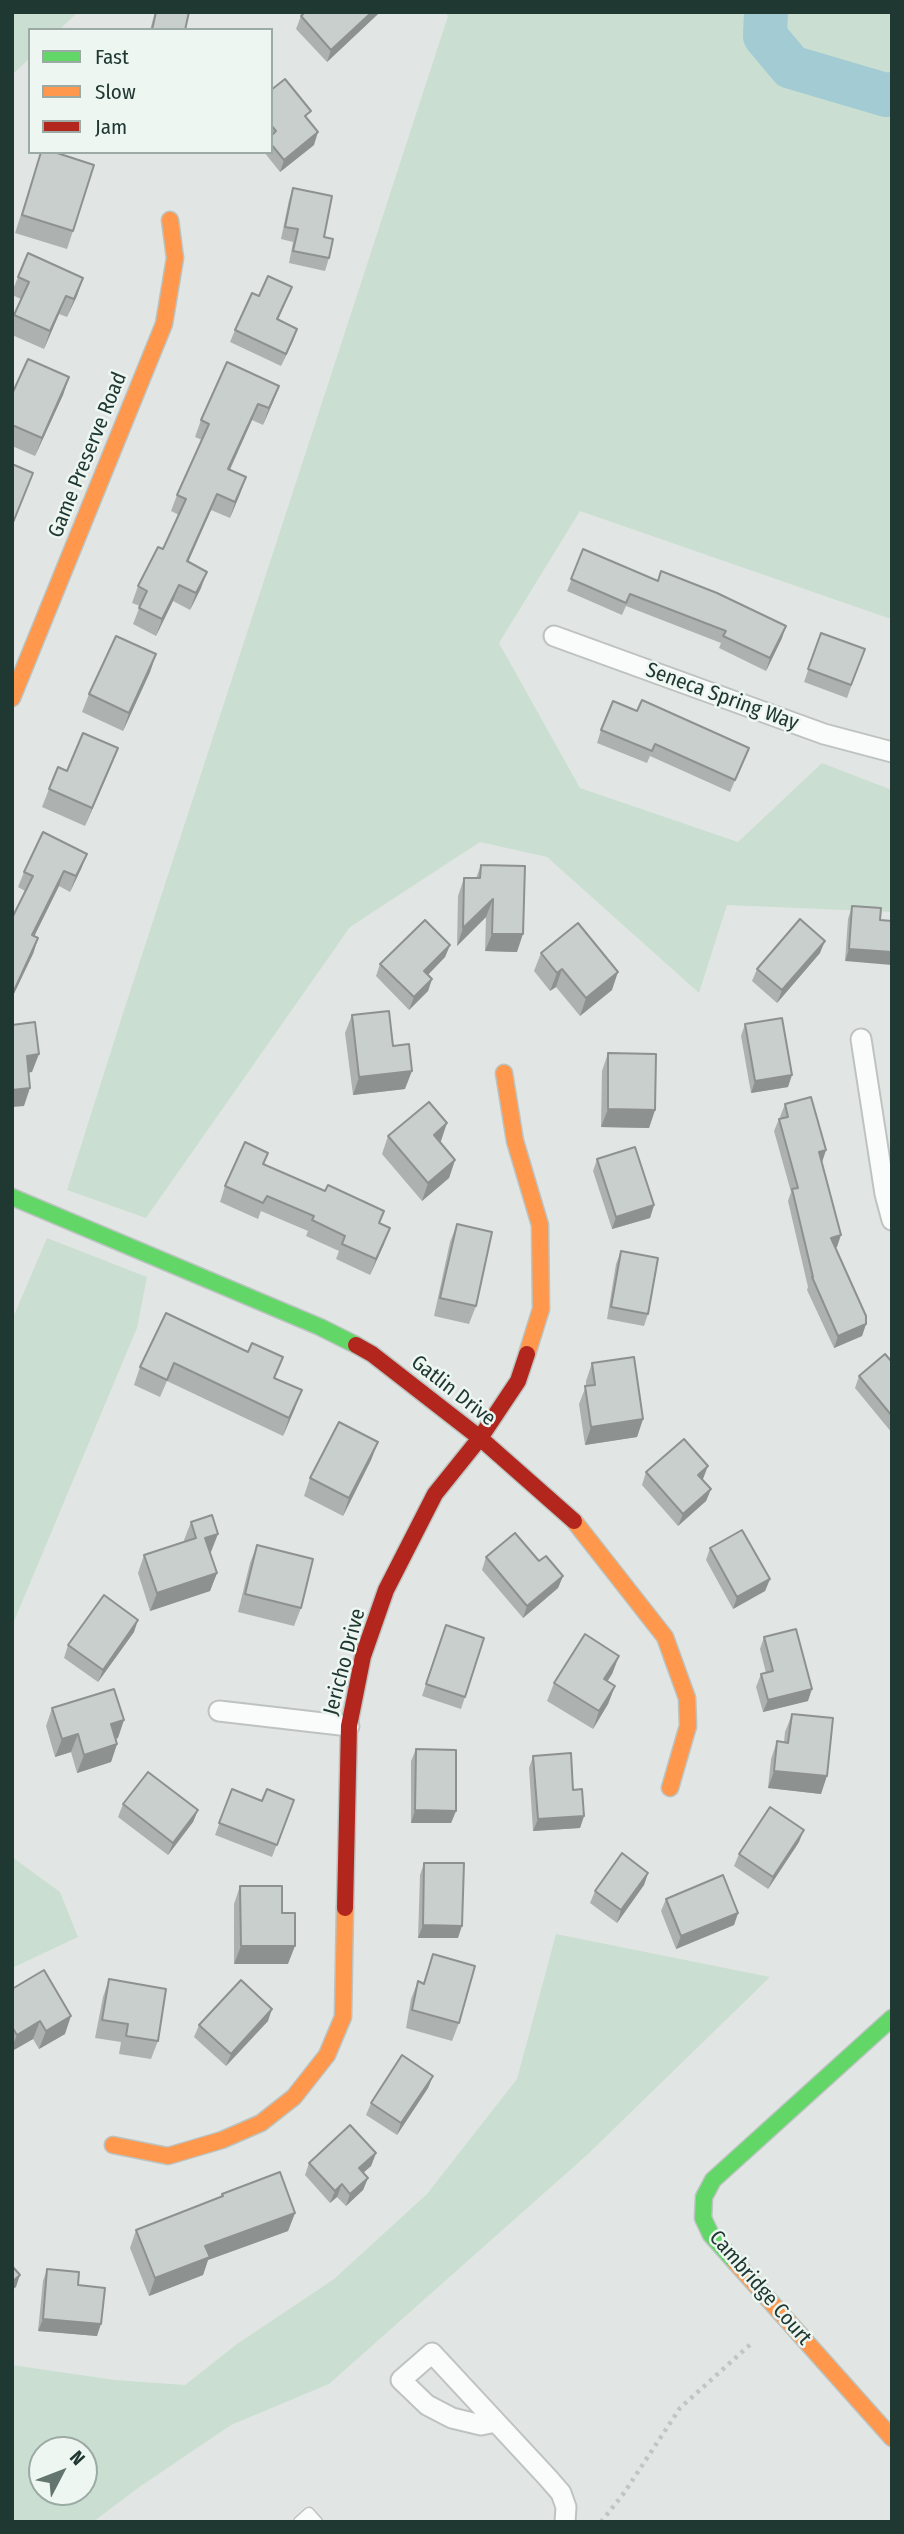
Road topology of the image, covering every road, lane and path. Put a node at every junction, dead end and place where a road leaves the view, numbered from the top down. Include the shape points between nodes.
1 (170, 220) dead end
2 (554, 636) dead end
3 (12, 698) edge
4 (892, 752) edge
5 (861, 1039) dead end
6 (504, 1073) dead end
7 (12, 1197) edge
8 (892, 1220) edge
9 (480, 1438) junction
10 (219, 1711) dead end
11 (349, 1727) junction
12 (670, 1787) dead end
13 (891, 2022) edge
14 (113, 2145) dead end
15 (753, 2342) dead end
16 (496, 2422) junction
17 (892, 2438) edge
18 (299, 2522) edge
19 (317, 2522) edge
20 (565, 2522) edge
21 (601, 2522) edge

1 - 3 street, Game Preserve Road via 175,258 163,324
2 - 4 street, Seneca Spring Way via 824,734
5 - 8 street
6 - 9 street, Jericho Drive via 515,1141 540,1225 541,1308 518,1381
7 - 9 street, Gatlin Drive via 320,1327 372,1354
9 - 11 street, Jericho Drive via 435,1494 386,1590 363,1656
9 - 12 street, Gatlin Drive via 580,1528 665,1637 687,1698 688,1726
10 - 11 street
11 - 14 street, Jericho Drive via 343,2017 327,2055 294,2097 261,2123 222,2140 168,2156
13 - 17 street, Cambridge Court via 713,2180 704,2197 703,2218 711,2235
15 - 21 path via 680,2408
16 - 16 street via 432,2353 401,2380 427,2404 452,2418 481,2425
16 - 20 street via 561,2493
18 - 19 lane via 309,2513

